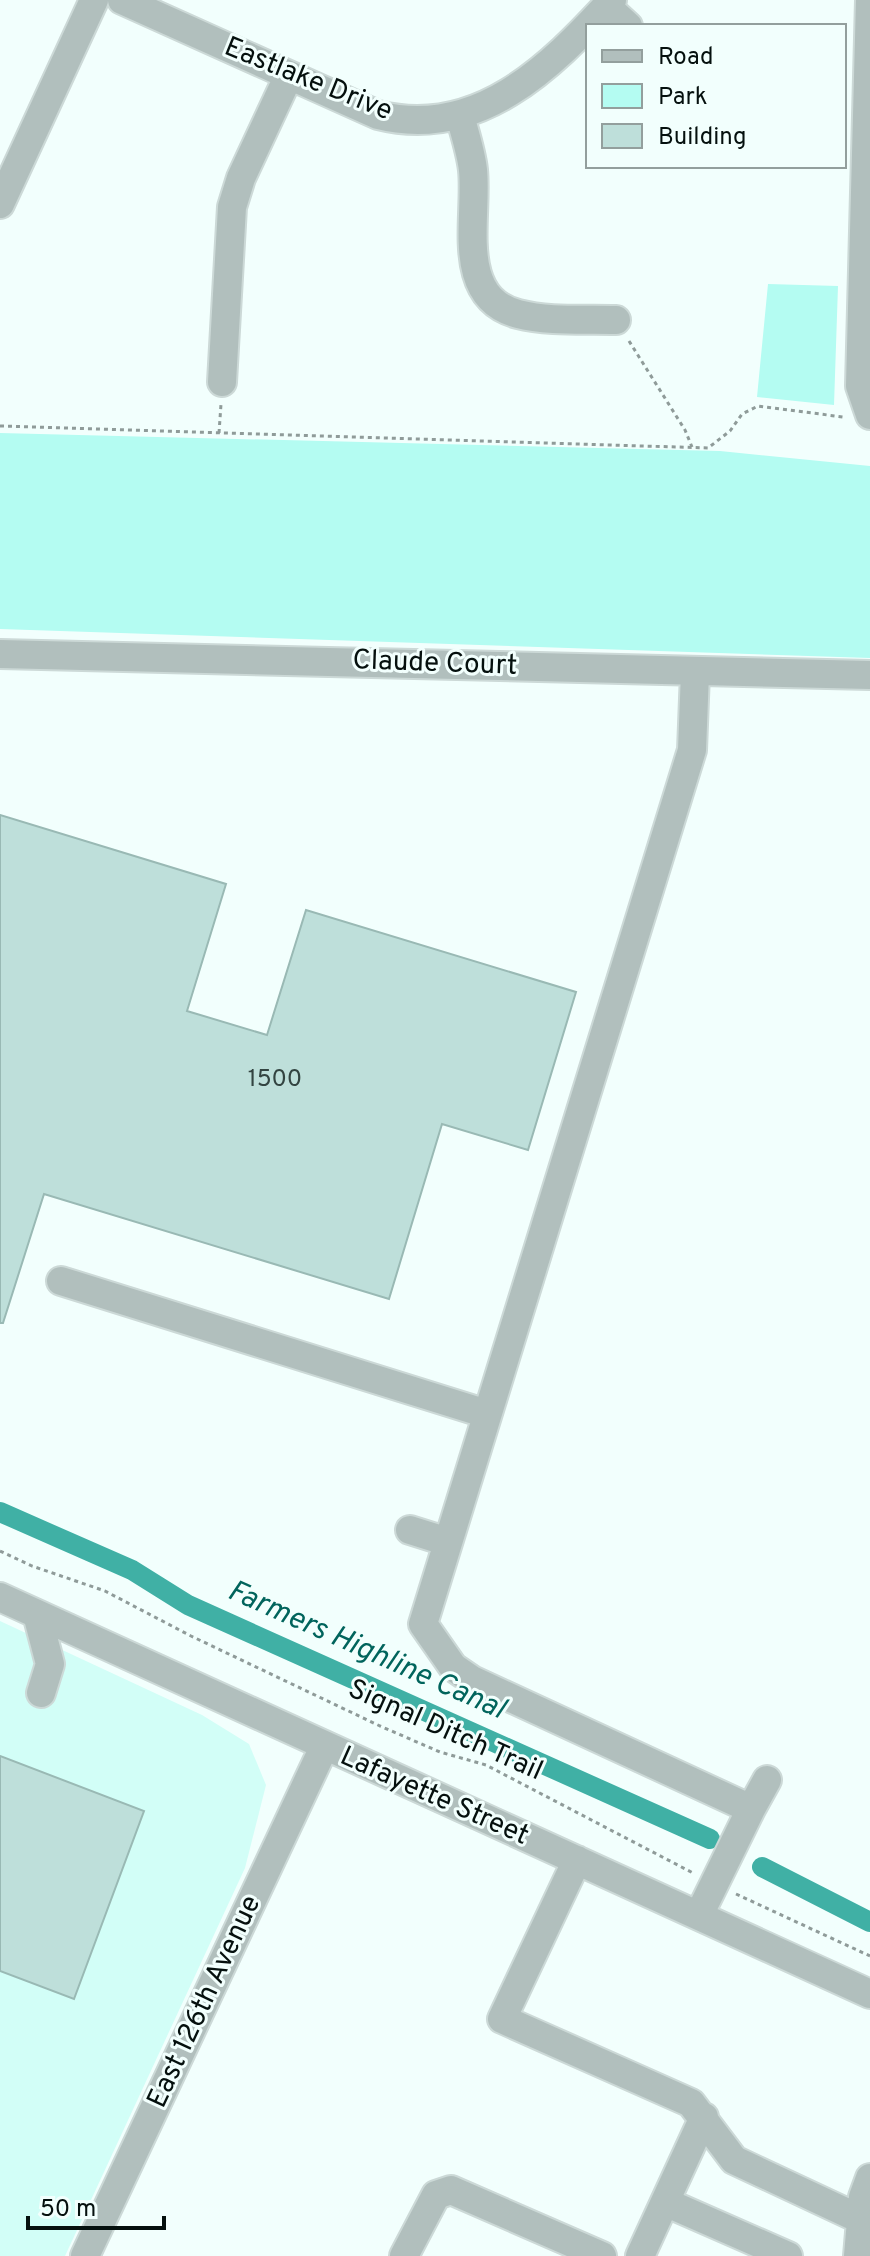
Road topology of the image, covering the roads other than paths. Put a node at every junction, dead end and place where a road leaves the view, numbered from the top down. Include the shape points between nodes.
1 (94, 0) edge
2 (122, 0) edge
3 (870, 0) edge
4 (609, 3) edge
5 (587, 24) edge
6 (626, 24) edge
7 (586, 25) edge
8 (289, 75) junction
9 (460, 116) junction
10 (868, 154) edge
11 (0, 204) edge
12 (616, 320) road end
13 (222, 382) road end
14 (856, 416) edge
15 (0, 654) edge
16 (695, 673) junction
17 (870, 675) edge
18 (61, 1281) dead end
19 (487, 1414) junction
20 (410, 1530) dead end
21 (448, 1542) junction
22 (0, 1597) edge
23 (37, 1614) junction
24 (87, 1637) junction
25 (50, 1664) junction
26 (41, 1693) dead end
27 (324, 1747) junction
28 (767, 1780) dead end
29 (751, 1809) junction
30 (577, 1860) junction
31 (699, 1915) junction
32 (870, 1994) edge
33 (704, 2117) junction
34 (870, 2178) edge
35 (665, 2202) junction
36 (860, 2219) junction
37 (85, 2256) edge
38 (404, 2256) edge
39 (602, 2256) edge
40 (640, 2256) edge
41 (788, 2256) edge
42 (858, 2256) edge

1 - 11 street
2 - 8 street, Eastlake Drive
3 - 10 street
4 - 5 street, Eastlake Drive
4 - 6 street, Eastlake Drive
7 - 9 street, Eastlake Drive via 505,98
8 - 9 street, Eastlake Drive via 391,118
8 - 13 street via 232,207
9 - 12 street via 473,170 475,266 489,297 505,309 532,317
10 - 14 street
15 - 16 street, Claude Court
16 - 17 street, Claude Court
16 - 19 street via 692,750
18 - 19 street
19 - 21 street
20 - 21 street
21 - 29 street via 423,1624 453,1667
22 - 23 street, Lafayette Street
23 - 24 street, Lafayette Street
23 - 25 street
24 - 25 street
24 - 27 street, Lafayette Street
25 - 26 street
27 - 30 street, Lafayette Street
27 - 37 street, East 126th Avenue
28 - 29 street
29 - 31 street
30 - 31 street, Lafayette Street
30 - 33 street via 502,2019 691,2103
31 - 32 street, Lafayette Street
33 - 35 street
33 - 36 street via 734,2160
34 - 36 street
35 - 40 street
35 - 41 street
36 - 42 street
38 - 39 street via 436,2195 451,2190

